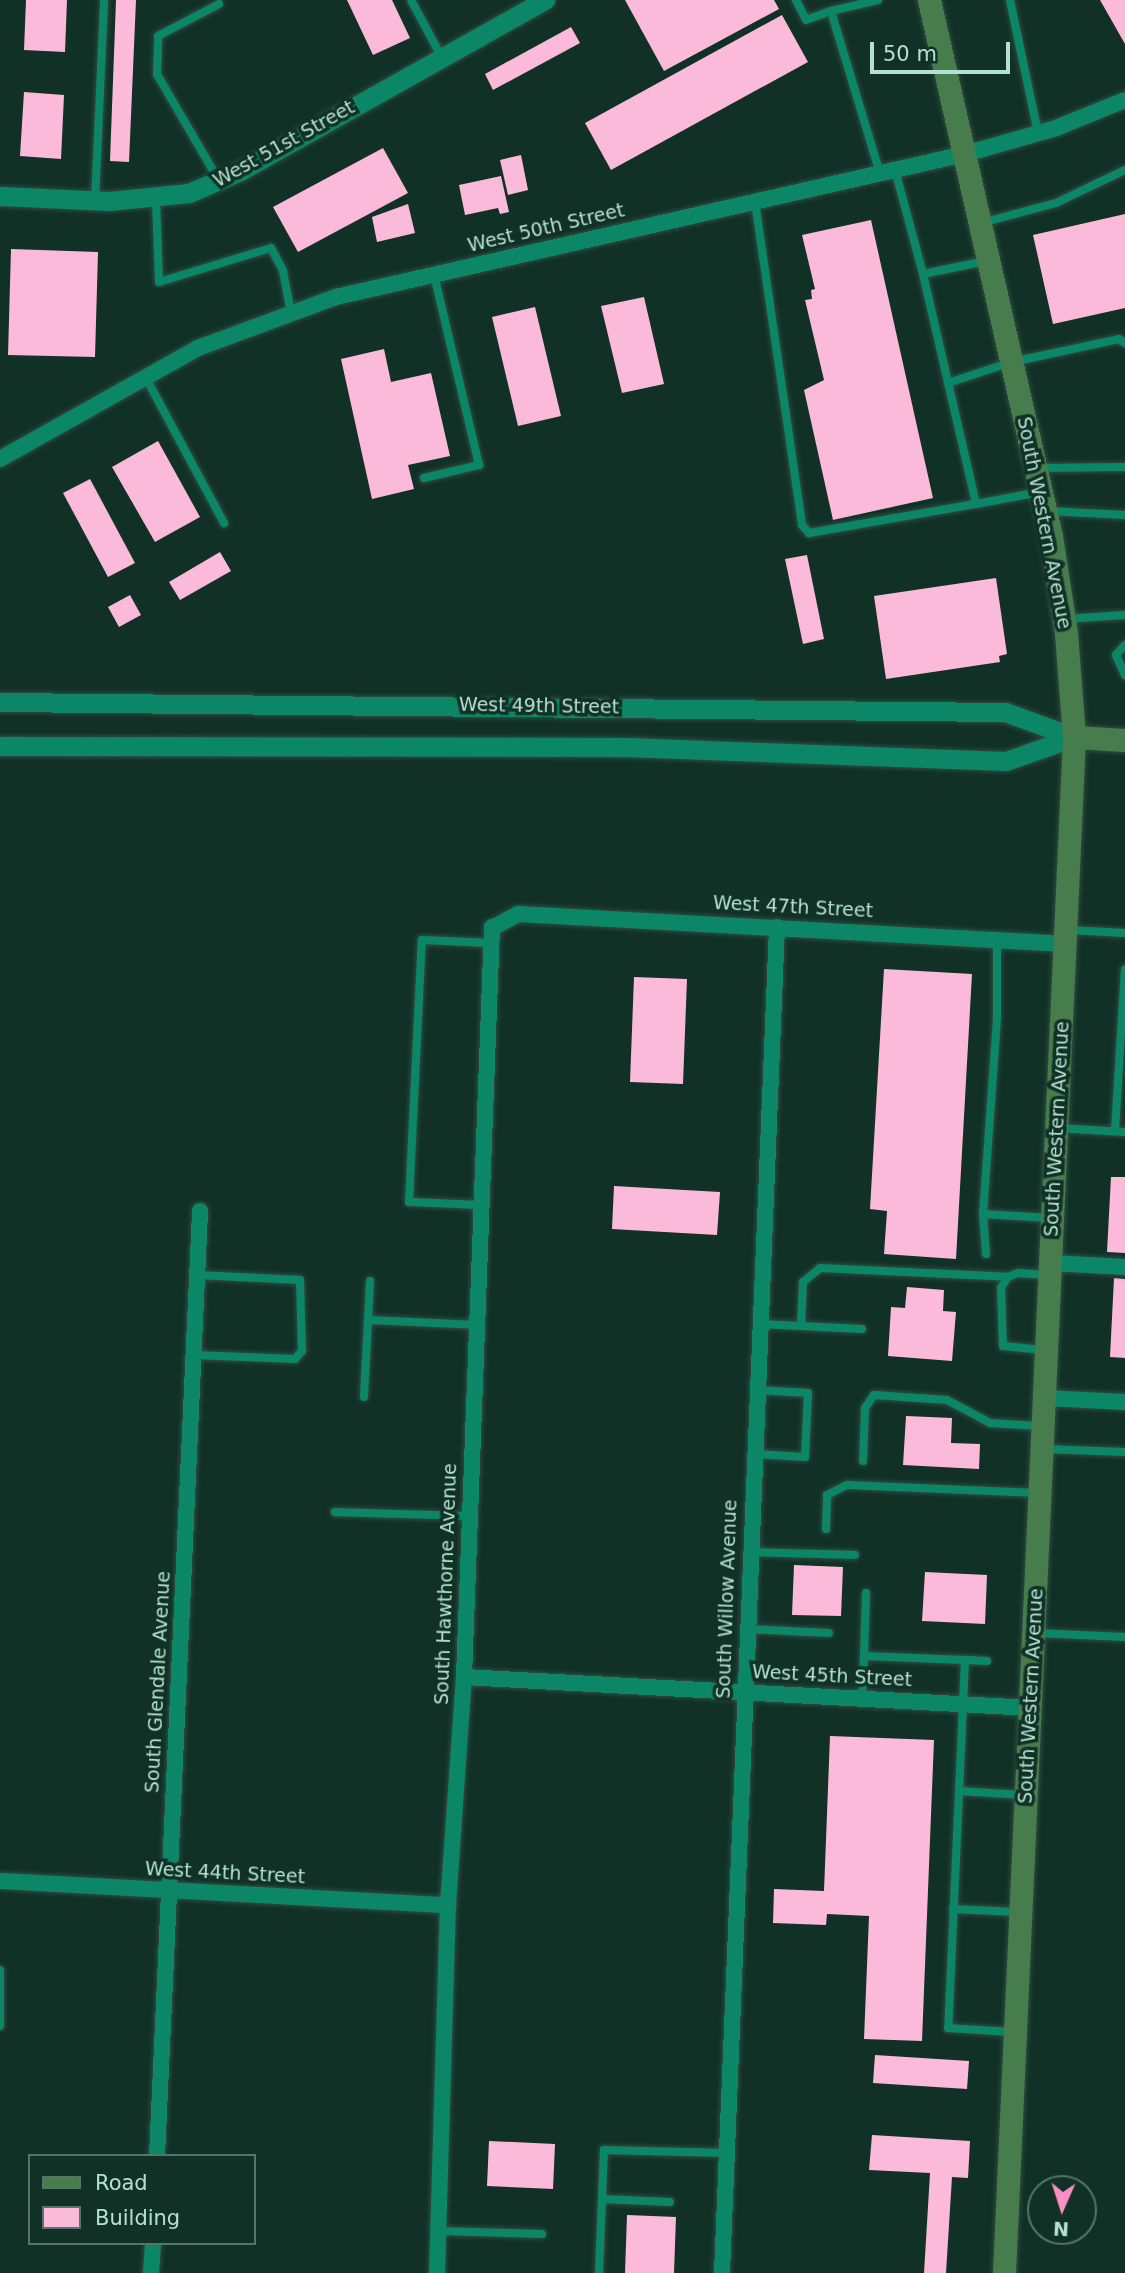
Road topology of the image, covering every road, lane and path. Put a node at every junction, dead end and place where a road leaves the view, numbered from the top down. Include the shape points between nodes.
1 (104, 0) edge
2 (411, 0) edge
3 (545, 0) edge
4 (796, 0) edge
5 (878, 0) edge
6 (929, 0) edge
7 (1010, 0) edge
8 (856, 3) edge
9 (219, 5) dead end
10 (831, 11) junction
11 (441, 56) junction
12 (1125, 100) edge
13 (1038, 134) junction
14 (965, 154) junction
15 (1125, 170) edge
16 (887, 172) junction
17 (219, 181) junction
18 (0, 196) edge
19 (156, 200) junction
20 (94, 201) junction
21 (755, 202) junction
22 (980, 223) junction
23 (989, 260) junction
24 (923, 274) junction
25 (434, 275) junction
26 (291, 313) junction
27 (1125, 343) edge
28 (1012, 362) junction
29 (146, 377) junction
30 (948, 383) junction
31 (0, 459) edge
32 (1125, 467) edge
33 (1036, 468) junction
34 (424, 478) dead end
35 (1043, 501) junction
36 (976, 504) junction
37 (1125, 515) edge
38 (224, 523) dead end
39 (1125, 615) edge
40 (1064, 619) junction
41 (1125, 645) edge
42 (1125, 675) edge
43 (0, 702) edge
44 (1074, 737) junction
45 (1125, 740) edge
46 (0, 746) edge
47 (777, 927) junction
48 (1125, 933) edge
49 (1066, 937) junction
50 (997, 940) junction
51 (491, 943) junction
52 (1125, 969) edge
53 (1057, 1128) junction
54 (1115, 1131) junction
55 (1125, 1132) edge
56 (482, 1205) junction
57 (200, 1211) dead end
58 (984, 1214) junction
59 (1053, 1219) junction
60 (986, 1254) dead end
61 (1125, 1267) edge
62 (1051, 1269) junction
63 (197, 1275) junction
64 (1008, 1277) junction
65 (370, 1281) dead end
66 (368, 1320) junction
67 (760, 1324) junction
68 (477, 1325) junction
69 (801, 1326) junction
70 (862, 1329) dead end
71 (1046, 1350) junction
72 (194, 1355) junction
73 (757, 1390) junction
74 (364, 1397) dead end
75 (1044, 1398) junction
76 (1125, 1402) edge
77 (1043, 1437) junction
78 (1125, 1452) edge
79 (754, 1454) junction
80 (863, 1461) dead end
81 (1041, 1493) junction
82 (335, 1512) dead end
83 (470, 1517) junction
84 (826, 1529) dead end
85 (750, 1552) junction
86 (855, 1555) dead end
87 (866, 1593) dead end
88 (747, 1629) junction
89 (829, 1633) dead end
90 (1035, 1633) junction
91 (1125, 1637) edge
92 (864, 1656) junction
93 (965, 1660) junction
94 (987, 1661) dead end
95 (464, 1677) junction
96 (744, 1693) junction
97 (862, 1699) junction
98 (963, 1704) junction
99 (1030, 1708) junction
100 (959, 1791) junction
101 (1026, 1795) junction
102 (0, 1881) edge
103 (169, 1891) junction
104 (448, 1905) junction
105 (953, 1909) junction
106 (1020, 1913) junction
107 (0, 1970) edge
108 (0, 2026) edge
109 (1015, 2032) junction
110 (726, 2153) junction
111 (157, 2154) edge
112 (602, 2199) junction
113 (670, 2202) dead end
114 (439, 2231) junction
115 (542, 2234) dead end
116 (153, 2245) edge
117 (151, 2273) edge
118 (437, 2273) edge
119 (599, 2273) edge
120 (722, 2273) edge
121 (1004, 2273) edge

1 - 20 lane
2 - 11 lane
3 - 11 street, West 51st Street
4 - 10 lane via 806,20
5 - 8 lane
6 - 14 main road, South Western Avenue
7 - 13 lane
8 - 10 lane
9 - 17 lane via 158,37 158,74
10 - 16 lane
11 - 17 street, West 51st Street
12 - 13 street, West 50th Street
13 - 14 street, West 50th Street
14 - 16 street, West 50th Street
14 - 22 main road, South Western Avenue
15 - 22 lane via 1056,203
16 - 21 street, West 50th Street
16 - 24 lane
17 - 19 street, West 51st Street
18 - 20 street, West 51st Street
19 - 20 street, West 51st Street
19 - 26 lane via 159,282 271,248 283,271
21 - 25 street, West 50th Street
21 - 36 lane via 802,525 809,533
22 - 23 main road, South Western Avenue
23 - 24 lane
23 - 28 main road, South Western Avenue
24 - 30 lane
25 - 26 street, West 50th Street
25 - 34 lane via 479,466
26 - 29 street, West 50th Street via 198,348
27 - 28 lane via 1119,339
28 - 30 lane
28 - 33 main road, South Western Avenue
29 - 31 street, West 50th Street
29 - 38 lane
30 - 36 lane
32 - 33 lane
33 - 35 main road, South Western Avenue
35 - 36 lane
35 - 37 lane
35 - 40 main road, South Western Avenue
39 - 40 lane
40 - 44 main road, South Western Avenue
41 - 42 lane via 1116,655
43 - 44 street, West 49th Street via 1005,712
44 - 45 main road, West 49th Street
44 - 46 street, West 49th Street via 1006,761 625,747
44 - 49 main road, South Western Avenue
47 - 50 street, West 47th Street
47 - 51 street, West 47th Street via 518,914 492,928
47 - 67 street, South Willow Avenue
48 - 49 lane
49 - 50 street, West 47th Street
49 - 53 main road, South Western Avenue
50 - 58 lane
51 - 56 street, South Hawthorne Avenue
51 - 56 lane via 422,940 409,1202
52 - 54 lane
53 - 54 lane
53 - 59 main road, South Western Avenue
54 - 55 lane
56 - 68 street, South Hawthorne Avenue
57 - 63 street, South Glendale Avenue
58 - 59 lane
58 - 60 lane
59 - 62 main road, South Western Avenue
61 - 62 street
62 - 64 lane
62 - 71 main road, South Western Avenue
63 - 72 street, South Glendale Avenue
63 - 72 lane via 300,1280 302,1352 295,1359
64 - 69 lane via 820,1268 803,1282
64 - 71 lane via 1001,1288 1003,1346
65 - 66 lane
66 - 68 lane
66 - 74 lane
67 - 69 lane
67 - 73 street, South Willow Avenue
68 - 83 street, South Hawthorne Avenue
69 - 70 lane
71 - 75 main road, South Western Avenue
72 - 103 street, South Glendale Avenue
73 - 79 street, South Willow Avenue
73 - 79 lane via 808,1393 805,1457
75 - 76 street
75 - 77 main road, South Western Avenue
77 - 78 lane
77 - 80 lane via 990,1423 947,1400 874,1395 865,1408
77 - 81 main road, South Western Avenue
79 - 85 street, South Willow Avenue
81 - 84 lane via 847,1485 827,1495
81 - 90 main road, South Western Avenue
82 - 83 lane
83 - 95 street, South Hawthorne Avenue
85 - 86 lane
85 - 88 street, South Willow Avenue
87 - 92 lane
88 - 89 lane
88 - 96 street, South Willow Avenue
90 - 91 lane
90 - 99 main road, South Western Avenue
92 - 93 lane
92 - 97 lane
93 - 94 lane
93 - 98 lane
95 - 96 street, West 45th Street
95 - 104 street, South Hawthorne Avenue
96 - 97 street, West 45th Street
96 - 110 street, South Willow Avenue
97 - 98 street, West 45th Street
98 - 99 street, West 45th Street
98 - 100 lane
99 - 101 main road, South Western Avenue
100 - 101 lane
100 - 105 lane
101 - 106 main road, South Western Avenue
102 - 103 street, West 44th Street
103 - 104 street, West 44th Street
103 - 111 street, South Glendale Avenue
104 - 114 street, South Hawthorne Avenue
105 - 106 lane
105 - 109 lane via 948,2028
106 - 109 main road, South Western Avenue
107 - 108 lane
109 - 121 main road, South Western Avenue
110 - 112 lane via 604,2150
110 - 120 street, South Willow Avenue
112 - 113 lane
112 - 119 lane
114 - 115 lane
114 - 118 street, South Hawthorne Avenue
116 - 117 street

